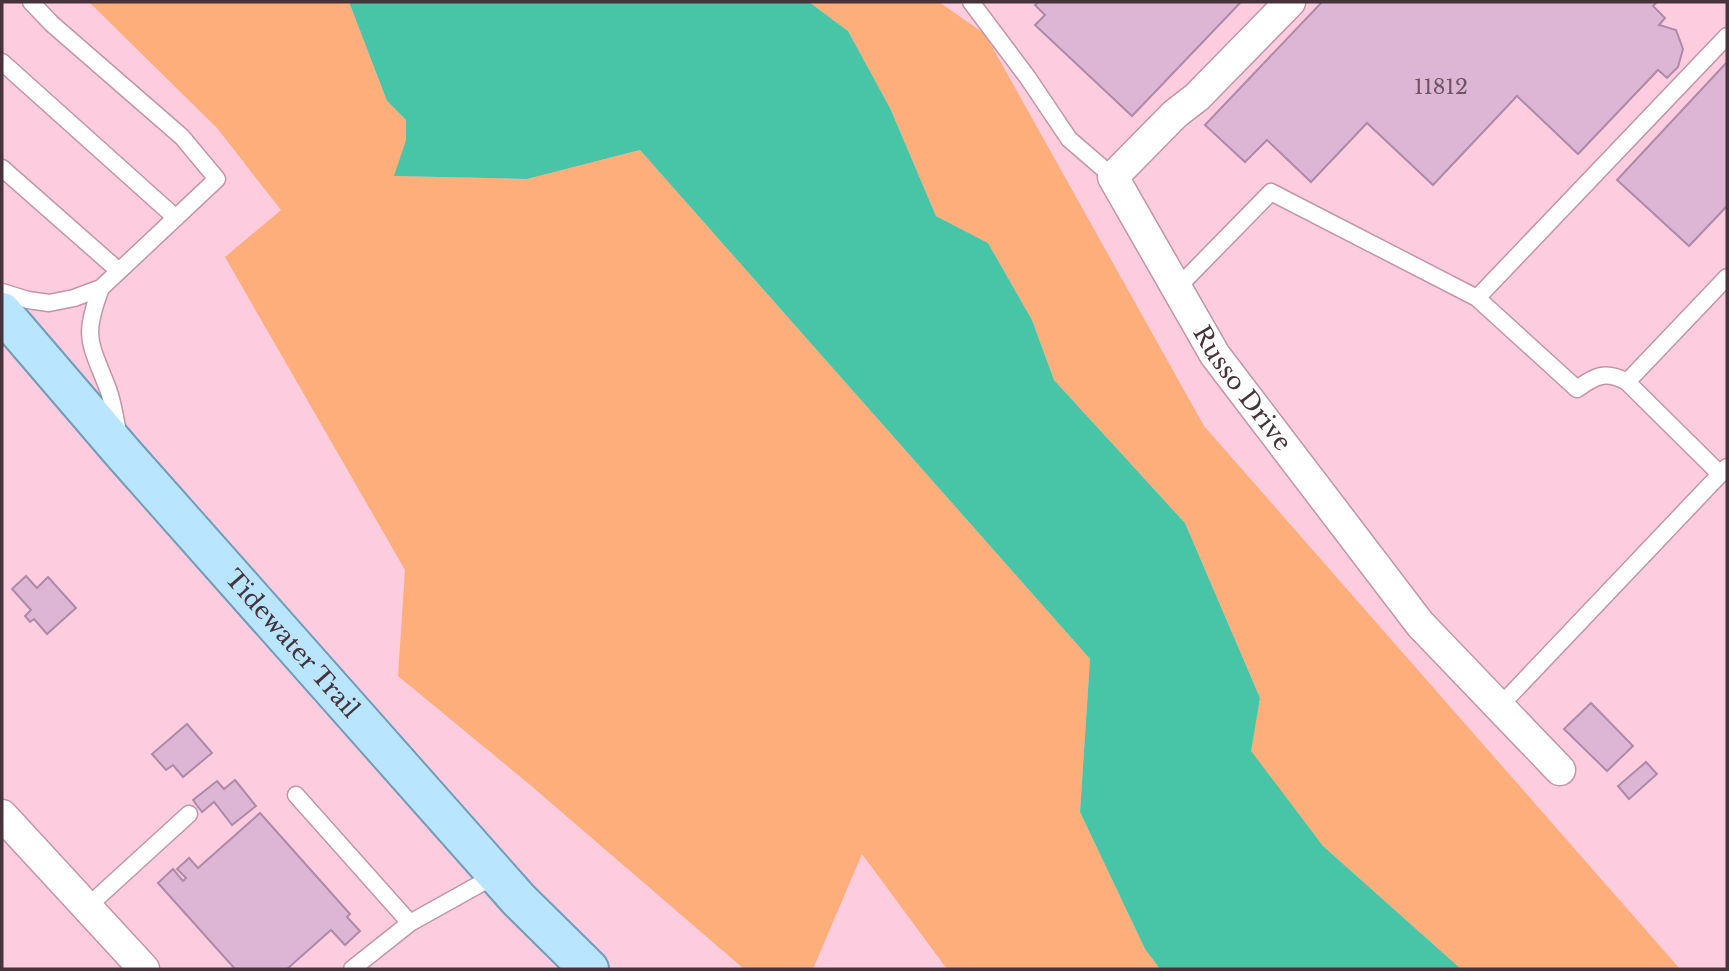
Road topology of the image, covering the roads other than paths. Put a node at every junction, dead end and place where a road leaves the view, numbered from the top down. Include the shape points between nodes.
1 (32, 2) edge
2 (971, 2) edge
3 (1290, 2) edge
4 (1727, 36) edge
5 (2, 62) edge
6 (2, 168) edge
7 (1113, 177) junction
8 (176, 218) junction
9 (119, 271) junction
10 (1727, 278) edge
11 (101, 288) junction
12 (1177, 288) junction
13 (2, 292) edge
14 (1478, 298) junction
15 (2, 312) edge
16 (1627, 382) junction
17 (122, 452) junction
18 (1724, 471) edge
19 (1499, 707) junction
20 (1560, 770) dead end
21 (296, 795) dead end
22 (189, 814) dead end
23 (7, 834) edge
24 (497, 875) junction
25 (86, 908) junction
26 (410, 923) junction
27 (144, 969) edge
28 (352, 969) edge
29 (589, 969) edge

1 - 8 lane via 182,137 217,179
2 - 7 lane via 1069,139
3 - 7 street
4 - 14 lane
5 - 8 lane
6 - 9 lane
7 - 12 street, Russo Drive
8 - 9 lane
9 - 11 lane
10 - 16 lane
11 - 13 lane via 49,303
11 - 17 lane via 90,316 89,338 109,391
12 - 14 lane via 1271,192
12 - 19 street, Russo Drive via 1215,355 1420,624
14 - 16 lane via 1577,389 1594,377 1614,375
15 - 17 main road, Tidewater Trail
16 - 18 lane
17 - 24 main road, Tidewater Trail
18 - 19 lane
19 - 20 street, Russo Drive
21 - 26 lane
22 - 25 lane
23 - 25 street
24 - 26 lane
24 - 29 main road, Tidewater Trail
25 - 27 street
26 - 28 lane

